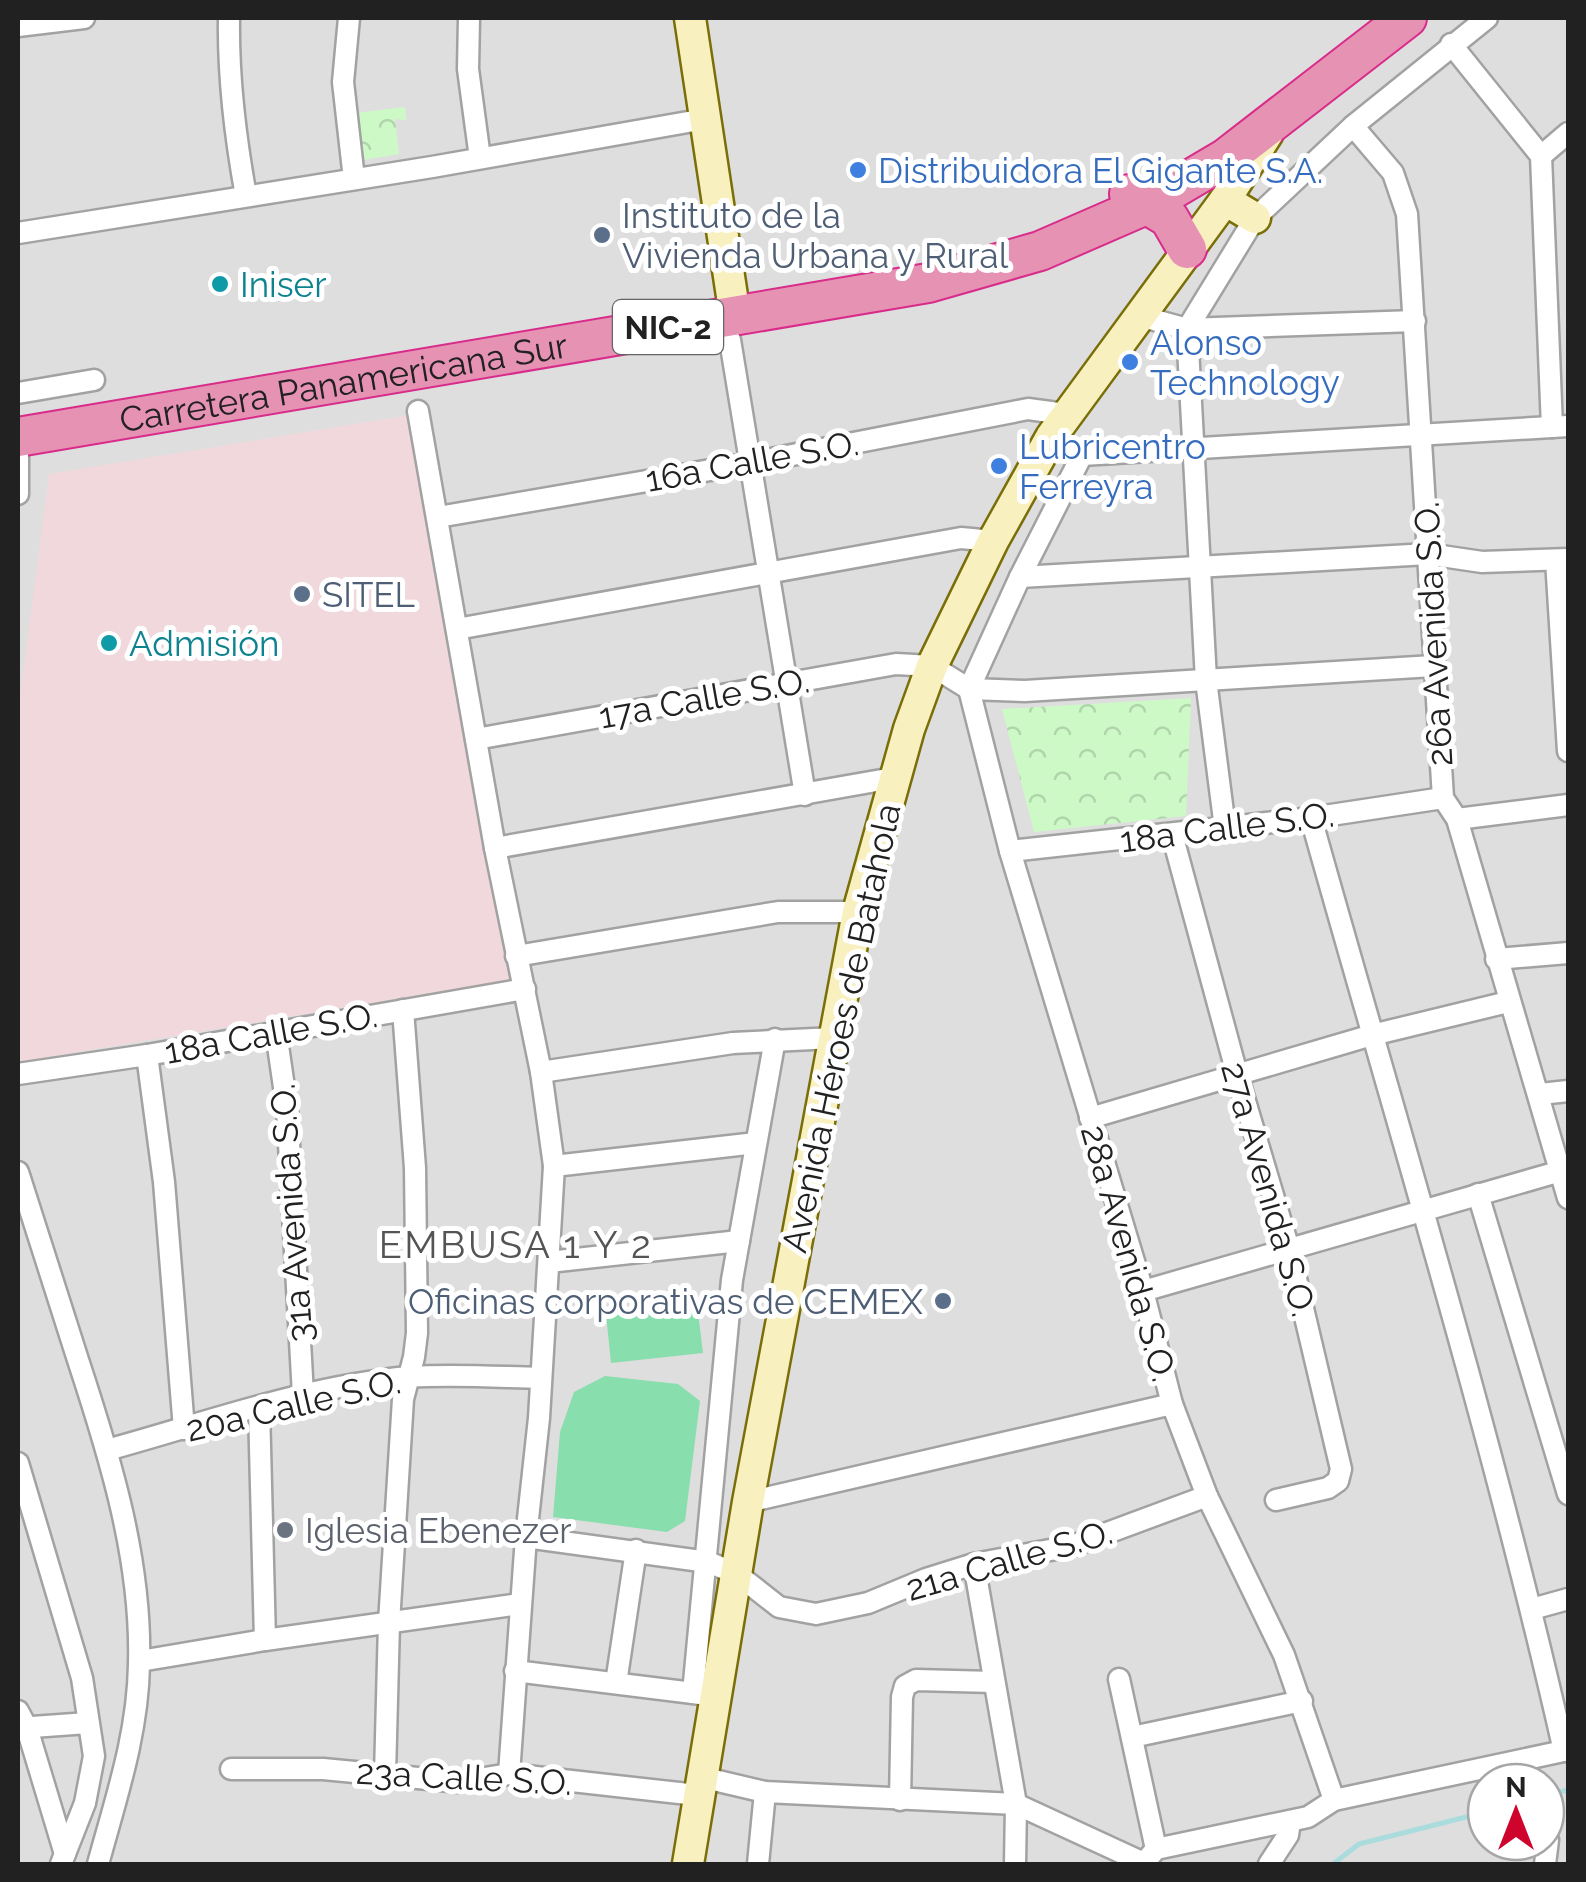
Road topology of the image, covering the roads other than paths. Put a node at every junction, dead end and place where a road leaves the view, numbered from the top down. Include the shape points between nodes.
1 (84, 18) edge
2 (229, 18) edge
3 (349, 18) edge
4 (469, 18) edge
5 (690, 18) edge
6 (1406, 18) edge
7 (1487, 18) edge
8 (26, 23) edge
9 (1451, 44) junction
10 (1281, 112) junction
11 (704, 119) junction
12 (1352, 126) junction
13 (1568, 134) edge
14 (1541, 156) junction
15 (480, 158) junction
16 (354, 179) junction
17 (246, 196) junction
18 (1137, 198) junction
19 (1226, 200) junction
20 (1255, 218) junction
21 (18, 233) edge
22 (1187, 249) junction
23 (1140, 316) junction
24 (733, 317) junction
25 (1415, 321) junction
26 (1187, 329) junction
27 (94, 380) dead end
28 (18, 393) edge
29 (418, 411) dead end
30 (18, 418) edge
31 (1058, 425) junction
32 (1560, 427) edge
33 (1422, 436) junction
34 (18, 437) edge
35 (1193, 450) junction
36 (18, 453) edge
37 (1082, 455) junction
38 (751, 463) junction
39 (18, 494) edge
40 (438, 518) junction
41 (993, 541) junction
42 (1428, 554) junction
43 (1562, 559) edge
44 (1201, 568) junction
45 (768, 573) junction
46 (1020, 577) junction
47 (457, 630) junction
48 (932, 666) junction
49 (1433, 666) junction
50 (1566, 671) edge
51 (1206, 680) junction
52 (784, 683) junction
53 (968, 689) junction
54 (476, 739) junction
55 (1568, 751) edge
56 (893, 778) junction
57 (805, 795) junction
58 (1442, 798) junction
59 (1568, 806) edge
60 (1310, 818) junction
61 (1457, 819) junction
62 (1226, 828) junction
63 (1172, 834) junction
64 (495, 848) junction
65 (1010, 851) junction
66 (858, 912) junction
67 (1568, 953) edge
68 (516, 956) junction
69 (1496, 959) junction
70 (525, 989) junction
71 (1508, 1002) junction
72 (403, 1010) junction
73 (276, 1032) junction
74 (1372, 1034) junction
75 (834, 1038) junction
76 (775, 1039) junction
77 (148, 1055) junction
78 (541, 1072) junction
79 (18, 1074) edge
80 (1236, 1074) junction
81 (1568, 1091) edge
82 (1540, 1094) junction
83 (1090, 1118) junction
84 (756, 1142) junction
85 (554, 1166) junction
86 (1561, 1171) junction
87 (18, 1172) edge
88 (1478, 1194) junction
89 (1568, 1198) edge
90 (1424, 1209) junction
91 (739, 1241) junction
92 (1289, 1249) junction
93 (549, 1262) junction
94 (1142, 1291) junction
95 (410, 1377) junction
96 (540, 1378) junction
97 (304, 1395) junction
98 (1172, 1404) junction
99 (259, 1408) junction
100 (184, 1429) junction
101 (107, 1450) junction
102 (18, 1463) edge
103 (1568, 1494) edge
104 (1207, 1496) junction
105 (1276, 1500) dead end
106 (748, 1502) junction
107 (526, 1537) junction
108 (636, 1550) junction
109 (708, 1562) junction
110 (974, 1564) junction
111 (737, 1574) junction
112 (1568, 1600) edge
113 (520, 1604) junction
114 (1532, 1609) junction
115 (388, 1622) junction
116 (265, 1640) junction
117 (140, 1661) junction
118 (515, 1670) junction
119 (1120, 1679) dead end
120 (994, 1682) junction
121 (616, 1683) junction
122 (704, 1694) junction
123 (1302, 1701) junction
124 (21, 1723) edge
125 (88, 1724) junction
126 (1132, 1737) junction
127 (1566, 1751) edge
128 (230, 1770) dead end
129 (509, 1774) junction
130 (385, 1775) junction
131 (699, 1786) junction
132 (765, 1792) junction
133 (900, 1800) junction
134 (1334, 1800) junction
135 (1016, 1804) junction
136 (1290, 1822) junction
137 (1149, 1859) edge
138 (63, 1860) edge
139 (98, 1864) edge
140 (688, 1864) edge
141 (758, 1864) edge
142 (1015, 1864) edge
143 (1268, 1864) edge

1 - 8 street
2 - 17 street via 232,123
3 - 16 street via 343,82
4 - 15 street
5 - 11 main road
6 - 10 highway, Carretera Panamericana Sur / NIC-2
7 - 9 street
9 - 12 street
9 - 14 street
10 - 18 highway, Carretera Panamericana Sur / NIC-2
10 - 19 main road, Avenida Héroes de Batahola
11 - 15 street
11 - 24 main road
12 - 20 street
12 - 25 street, 26a Avenida S.O. via 1394,173 1402,192
13 - 14 street
14 - 32 street
15 - 16 street
16 - 17 street
17 - 21 street
18 - 22 highway via 1168,218
18 - 24 highway, Carretera Panamericana Sur / NIC-2
19 - 20 main road
19 - 22 main road, Avenida Héroes de Batahola
20 - 26 street
22 - 23 main road, Avenida Héroes de Batahola
23 - 26 street
23 - 31 main road, Avenida Héroes de Batahola
24 - 30 highway, Carretera Panamericana Sur / NIC-2
24 - 34 highway, Carretera Panamericana Sur / NIC-2
24 - 38 street
25 - 26 street
25 - 33 street, 26a Avenida S.O.
26 - 35 street
27 - 28 street
29 - 40 street
31 - 37 street
31 - 38 street, 16a Calle S.O. via 1028,409
31 - 41 main road, Avenida Héroes de Batahola
32 - 33 street
33 - 35 street
33 - 42 street, 26a Avenida S.O.
35 - 37 street
35 - 44 street
36 - 39 street
37 - 46 street
38 - 40 street, 16a Calle S.O.
38 - 45 street
40 - 47 street
41 - 45 street via 962,538
41 - 48 main road, Avenida Héroes de Batahola
42 - 43 street via 1482,562
42 - 44 street
42 - 49 street, 26a Avenida S.O.
43 - 50 street
44 - 46 street
44 - 51 street
45 - 47 street
45 - 52 street
46 - 53 street
47 - 54 street
48 - 52 street, 17a Calle S.O. via 896,664
48 - 53 street
48 - 56 main road, Avenida Héroes de Batahola
49 - 51 street
49 - 58 street, 26a Avenida S.O.
50 - 55 street
51 - 53 street via 1025,692
51 - 62 street
52 - 54 street, 17a Calle S.O.
52 - 57 street
53 - 65 street, 28a Avenida S.O.
54 - 64 street
56 - 57 street
56 - 66 main road, Avenida Héroes de Batahola
57 - 64 street
58 - 60 street, 18a Calle S.O.
58 - 61 street, 26a Avenida S.O.
59 - 61 street
60 - 62 street, 18a Calle S.O.
60 - 74 street
61 - 69 street, 26a Avenida S.O.
62 - 63 street, 18a Calle S.O.
63 - 65 street, 18a Calle S.O.
63 - 80 street, 27a Avenida S.O.
64 - 68 street
65 - 83 street, 28a Avenida S.O.
66 - 68 street via 778,912
66 - 75 main road, Avenida Héroes de Batahola
67 - 69 street
68 - 70 street
69 - 71 street, 26a Avenida S.O.
70 - 72 street, 18a Calle S.O.
70 - 78 street
71 - 74 street
71 - 82 street, 26a Avenida S.O.
72 - 73 street, 18a Calle S.O.
72 - 95 street via 415,1168 417,1334
73 - 77 street, 18a Calle S.O.
73 - 97 street, 31a Avenida S.O. via 287,1108
74 - 80 street
74 - 90 street
75 - 76 street
75 - 106 main road, Avenida Héroes de Batahola
76 - 78 street
76 - 84 street
77 - 79 street, 18a Calle S.O.
77 - 100 street
78 - 85 street
80 - 83 street
80 - 92 street, 27a Avenida S.O.
81 - 82 street
82 - 86 street, 26a Avenida S.O.
83 - 94 street, 28a Avenida S.O.
84 - 85 street
84 - 91 street
85 - 93 street
86 - 88 street
86 - 89 street, 26a Avenida S.O.
87 - 101 street
88 - 90 street
88 - 103 street
90 - 92 street
90 - 114 street
91 - 93 street
91 - 109 street
92 - 94 street
92 - 105 street, 27a Avenida S.O. via 1341,1469 1328,1488
93 - 96 street
94 - 98 street, 28a Avenida S.O.
95 - 96 street, 20a Calle S.O.
95 - 97 street, 20a Calle S.O.
95 - 115 street via 402,1399
96 - 107 street
97 - 99 street, 20a Calle S.O.
98 - 104 street, 28a Avenida S.O.
98 - 106 street
99 - 100 street, 20a Calle S.O.
99 - 116 street
100 - 101 street, 20a Calle S.O.
101 - 117 street via 124,1520
102 - 125 street via 82,1678
104 - 110 street, 21a Calle S.O. via 1072,1546
104 - 123 street, 28a Avenida S.O.
106 - 111 main road, Avenida Héroes de Batahola
107 - 108 street, 21a Calle S.O.
107 - 113 street
108 - 109 street, 21a Calle S.O.
108 - 121 street
109 - 111 street, 21a Calle S.O.
109 - 122 street
110 - 111 street, 21a Calle S.O. via 840,1612 816,1614 778,1606
110 - 120 street
111 - 122 main road, Avenida Héroes de Batahola
112 - 114 street
113 - 115 street
113 - 118 street
114 - 127 street
115 - 116 street
115 - 130 street
116 - 117 street
117 - 139 street via 129,1754
118 - 121 street
118 - 129 street
119 - 126 street
120 - 133 street via 916,1680 905,1686
120 - 135 street
121 - 122 street
122 - 131 main road, Avenida Héroes de Batahola
123 - 126 street
123 - 134 street, 28a Avenida S.O.
124 - 125 street
124 - 138 street
125 - 138 street via 94,1756
126 - 137 street
127 - 134 street
128 - 130 street, 23a Calle S.O.
129 - 130 street, 23a Calle S.O. via 460,1782
129 - 131 street, 23a Calle S.O.
131 - 132 street, 23a Calle S.O.
131 - 140 main road, Avenida Héroes de Batahola
132 - 133 street, 23a Calle S.O.
132 - 141 street
133 - 135 street, 23a Calle S.O.
134 - 136 street
135 - 137 street, 23a Calle S.O.
135 - 142 street
136 - 137 street
136 - 143 street

